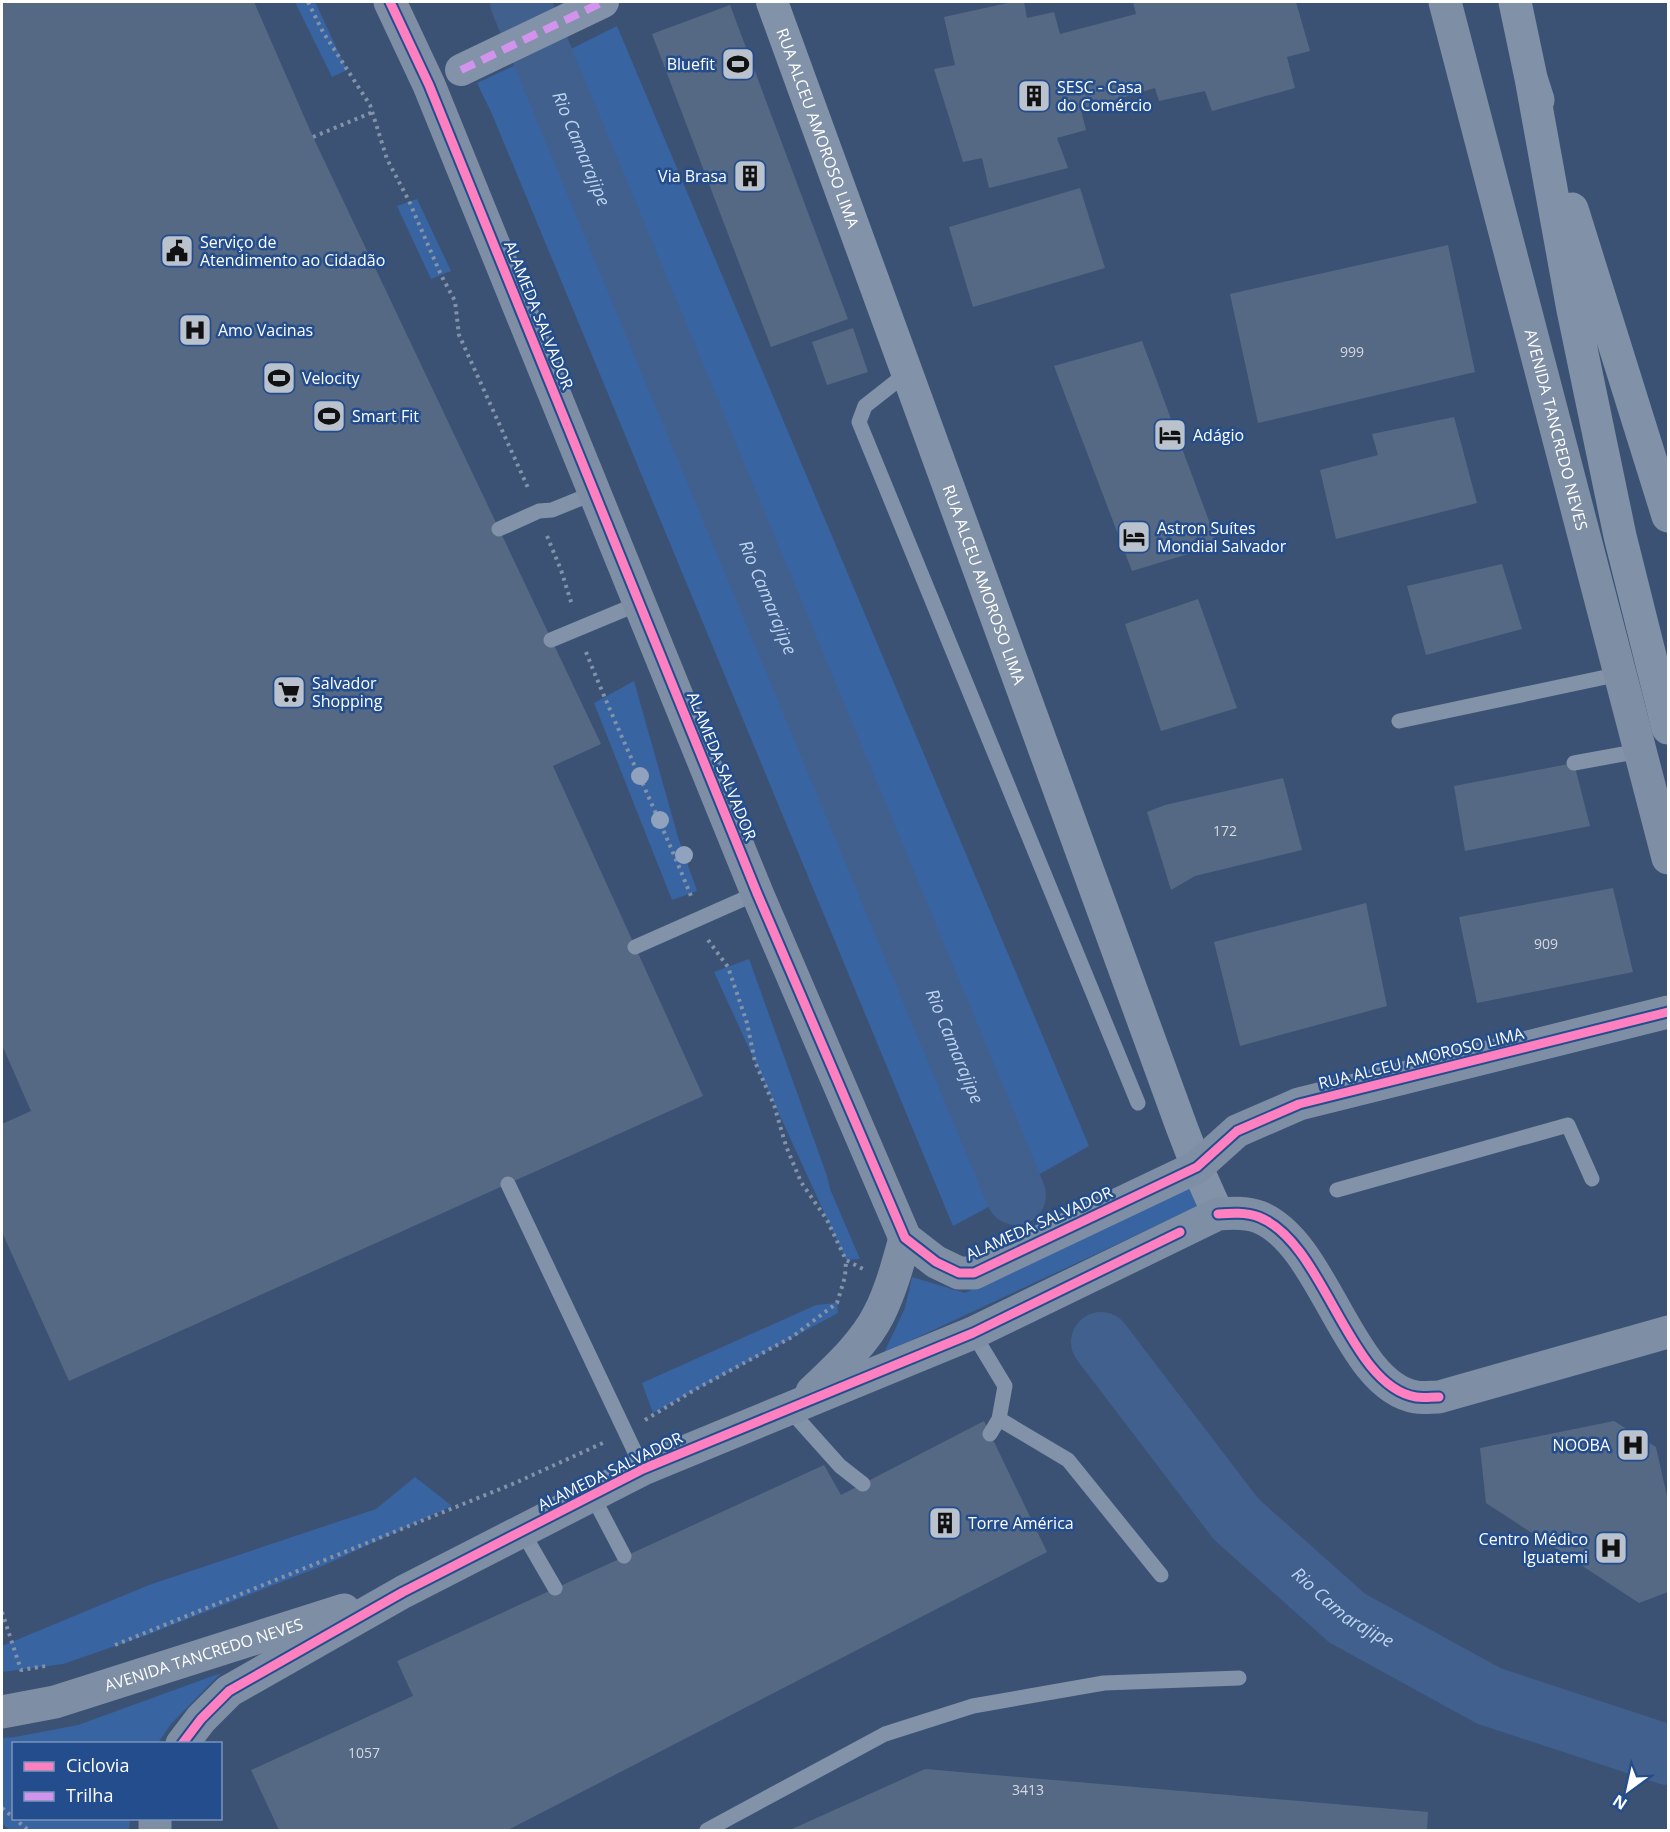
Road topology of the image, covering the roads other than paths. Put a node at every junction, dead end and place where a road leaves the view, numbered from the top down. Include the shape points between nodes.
1 (390, 2) edge
2 (603, 2) edge
3 (772, 2) edge
4 (1445, 2) edge
5 (1515, 2) edge
6 (460, 70) dead end
7 (1531, 78) junction
8 (907, 373) junction
9 (594, 493) junction
10 (1668, 516) edge
11 (499, 529) dead end
12 (640, 603) junction
13 (551, 640) dead end
14 (1620, 674) junction
15 (1399, 721) dead end
16 (1668, 728) edge
17 (1640, 751) junction
18 (1574, 763) dead end
19 (1668, 858) edge
20 (757, 893) junction
21 (635, 947) dead end
22 (1668, 1012) edge
23 (1138, 1103) dead end
24 (1197, 1167) junction
25 (1592, 1179) dead end
26 (508, 1184) dead end
27 (1336, 1190) dead end
28 (1218, 1214) junction
29 (905, 1238) junction
30 (977, 1331) junction
31 (1668, 1332) edge
32 (795, 1405) junction
33 (999, 1419) junction
34 (990, 1434) dead end
35 (643, 1469) junction
36 (863, 1484) dead end
37 (592, 1495) junction
38 (522, 1531) junction
39 (624, 1556) dead end
40 (1161, 1575) dead end
41 (555, 1588) dead end
42 (404, 1592) junction
43 (1239, 1678) dead end
44 (2, 1712) edge
45 (183, 1742) edge
46 (707, 1830) edge

1 - 9 street, ALAMEDA SALVADOR via 429,86
2 - 6 street
3 - 8 street, RUA ALCEU AMOROSO LIMA
4 - 14 street, AVENIDA TANCREDO NEVES
5 - 7 main road
7 - 10 main road
7 - 16 main road via 1620,536
8 - 23 lane via 865,406 859,422
8 - 24 street, RUA ALCEU AMOROSO LIMA
9 - 11 lane
9 - 12 street, ALAMEDA SALVADOR
12 - 13 lane
12 - 20 street, ALAMEDA SALVADOR
14 - 15 lane
14 - 17 street, AVENIDA TANCREDO NEVES
17 - 18 lane
17 - 19 street, AVENIDA TANCREDO NEVES
20 - 21 lane
20 - 29 street, ALAMEDA SALVADOR
22 - 24 street, RUA ALCEU AMOROSO LIMA via 1299,1104 1238,1131
24 - 28 street, RUA ALCEU AMOROSO LIMA
24 - 29 street, ALAMEDA SALVADOR via 974,1273 959,1273 936,1262
25 - 27 lane via 1568,1125
26 - 35 lane
28 - 30 street, ALAMEDA SALVADOR
28 - 31 street via 1258,1216 1276,1226 1296,1247 1374,1372 1397,1390 1416,1397 1439,1397
29 - 32 street, ALAMEDA SALVADOR via 878,1315 858,1344
30 - 32 street, ALAMEDA SALVADOR
30 - 33 lane via 1005,1386
32 - 35 street, ALAMEDA SALVADOR
32 - 36 lane via 840,1466
33 - 34 lane
33 - 40 lane via 1068,1460
35 - 37 street, ALAMEDA SALVADOR
37 - 38 street, ALAMEDA SALVADOR
37 - 39 lane
38 - 41 lane
38 - 42 street, ALAMEDA SALVADOR
42 - 44 street, AVENIDA TANCREDO NEVES via 55,1702
42 - 45 street, ALAMEDA SALVADOR via 229,1691
43 - 46 lane via 1104,1683 973,1706 885,1734

